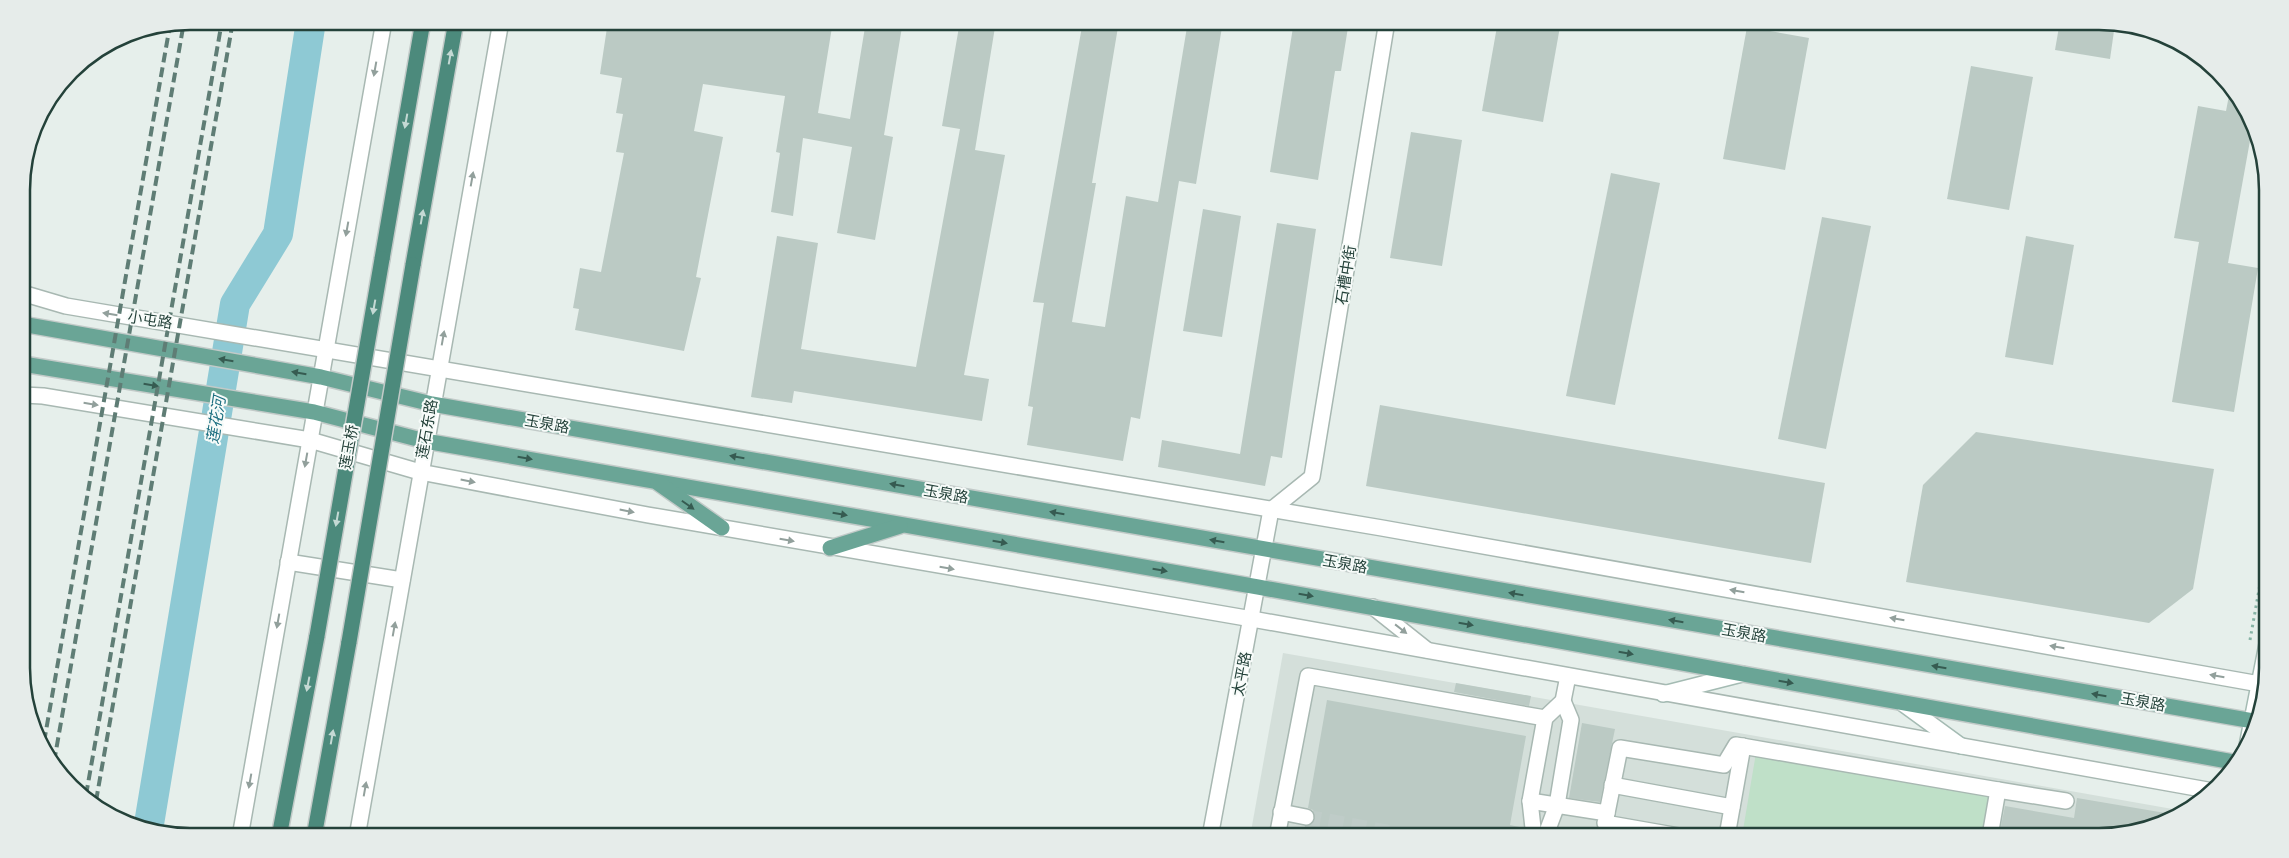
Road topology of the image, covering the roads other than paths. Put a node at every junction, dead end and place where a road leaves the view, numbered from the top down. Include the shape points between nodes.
1 (382, 30) edge
2 (421, 30) edge
3 (454, 30) edge
4 (499, 30) edge
5 (1386, 30) edge
6 (30, 295) edge
7 (30, 325) edge
8 (326, 349) junction
9 (30, 365) edge
10 (438, 368) junction
11 (321, 376) junction
12 (30, 395) edge
13 (432, 404) junction
14 (314, 412) junction
15 (310, 440) junction
16 (425, 441) junction
17 (420, 472) junction
18 (655, 481) junction
19 (1271, 510) junction
20 (904, 525) junction
21 (722, 528) junction
22 (830, 548) junction
23 (1265, 550) junction
24 (288, 562) junction
25 (402, 580) junction
26 (1258, 587) junction
27 (1373, 608) junction
28 (1252, 619) junction
29 (1428, 651) junction
30 (1742, 674) junction
31 (1568, 676) junction
32 (2258, 683) edge
33 (1664, 694) junction
34 (1563, 701) junction
35 (1902, 702) junction
36 (1545, 718) junction
37 (2250, 721) edge
38 (1743, 746) junction
39 (1961, 746) junction
40 (2229, 761) edge
41 (1612, 785) junction
42 (2203, 789) edge
43 (1998, 790) junction
44 (1530, 801) junction
45 (2066, 801) dead end
46 (1557, 805) junction
47 (1732, 807) junction
48 (1282, 812) junction
49 (1607, 813) junction
50 (1306, 816) tunnel mouth
51 (242, 828) edge
52 (281, 828) edge
53 (316, 828) edge
54 (359, 828) edge
55 (1212, 828) edge
56 (1279, 828) edge
57 (1533, 828) edge
58 (1548, 828) edge
59 (1630, 828) edge
60 (1728, 828) edge
61 (1991, 828) edge

1 -> 8 street
2 -> 52 highway, 莲玉桥, bridge
53 -> 3 highway, bridge
10 -> 4 street, 莲石东路
5 - 19 street, 石槽中街 via 1312,477
8 -> 6 street, 小屯路 via 66,306
11 -> 7 main road, 小屯路
8 - 10 street, 小屯路
8 - 11 street
9 -> 14 main road
10 - 13 street, 莲石东路
10 - 19 street
11 - 13 main road, 玉泉路
11 - 14 street
12 -> 15 street
13 - 16 street, 莲石东路
23 -> 13 main road, 玉泉路
14 - 15 street
14 - 16 main road
15 - 17 street
15 -> 24 street
16 - 17 street, 莲石东路
16 -> 18 main road
17 -> 21 street
17 - 25 street, 莲石东路
18 -> 20 main road
18 -> 21 main road
19 - 23 street, 太平路
32 -> 19 street
20 - 22 main road
20 -> 26 main road
21 -> 22 street
22 -> 28 street
23 - 26 street, 太平路
37 -> 23 main road, 玉泉路
24 - 25 street
24 -> 51 street
54 -> 25 street, 莲石东路
26 -> 27 main road
26 - 28 street, 太平路
27 -> 29 street
27 -> 30 main road
28 - 29 street
28 - 55 street, 太平路
29 - 31 street
30 - 33 street
30 -> 35 main road
31 - 33 street
31 - 34 street
33 - 39 street
34 - 36 street
34 - 46 street via 1571,720
35 - 39 street
35 - 40 main road
36 - 44 street
36 - 48 street via 1308,676
38 - 41 street via 1736,744 1724,765 1620,748
38 - 43 street
38 - 47 street
39 - 42 street
41 - 47 street
41 - 49 street
43 - 45 street
43 - 61 street
44 - 46 street
44 - 57 street
46 - 49 street
46 - 58 street
47 - 60 street
48 - 50 street
48 - 56 street
49 - 59 street via 1605,824

